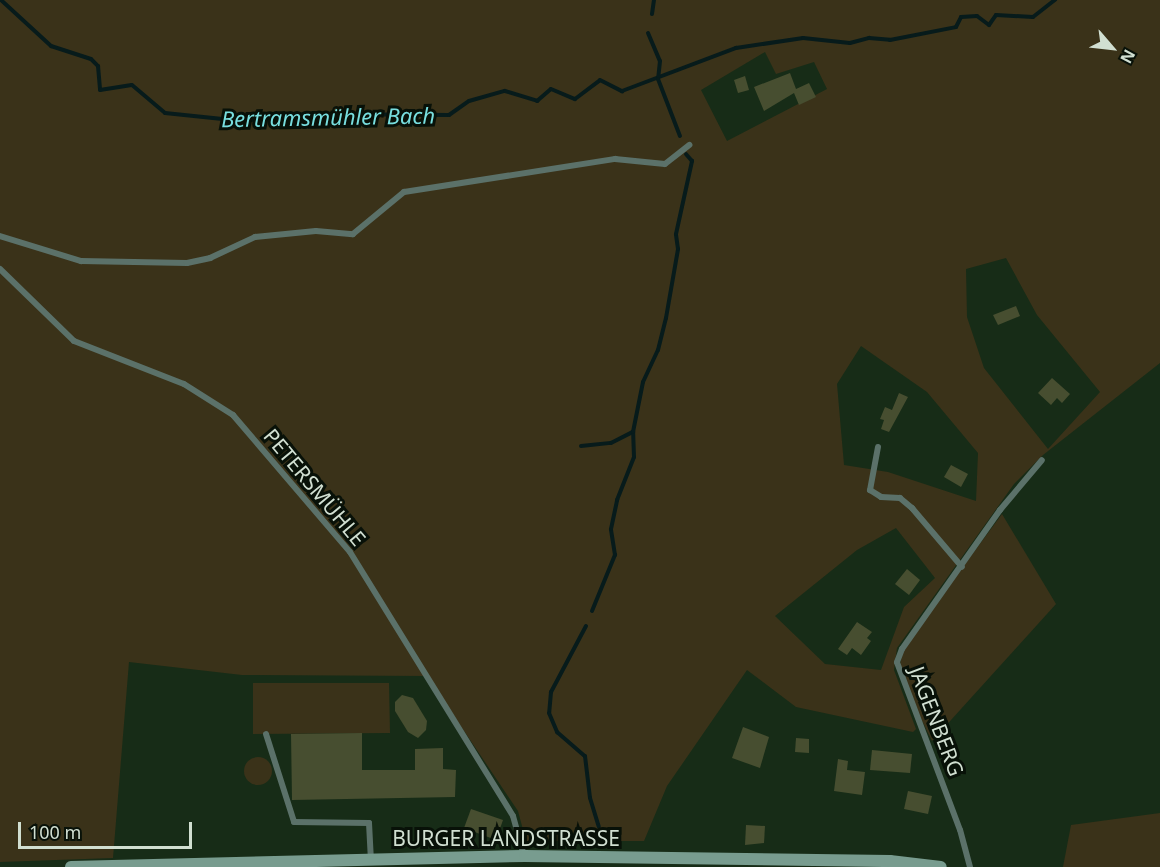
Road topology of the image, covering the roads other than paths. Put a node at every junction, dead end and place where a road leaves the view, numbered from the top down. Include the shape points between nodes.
1 (689, 145) dead end
2 (0, 237) edge
3 (0, 268) edge
4 (878, 447) dead end
5 (1042, 460) dead end
6 (962, 567) junction
7 (266, 734) dead end
8 (525, 856) junction
9 (371, 858) junction
10 (71, 867) edge
11 (941, 867) edge
12 (970, 867) edge

1 - 2 lane via 665,164 615,159 404,192 353,234 316,231 255,237 210,258 187,263 81,261
3 - 8 lane, PETERSMÜHLE via 74,341 184,384 233,415 350,552 513,816
4 - 6 lane via 870,489 881,497 900,498 912,508
5 - 6 lane, JAGENBERG via 1007,501
6 - 12 lane, JAGENBERG via 902,649 897,662
7 - 9 lane via 294,822 369,823
8 - 9 main road, BURGER LANDSTRASSE
8 - 11 main road, BURGER LANDSTRASSE via 891,861
9 - 10 main road, BURGER LANDSTRASSE

